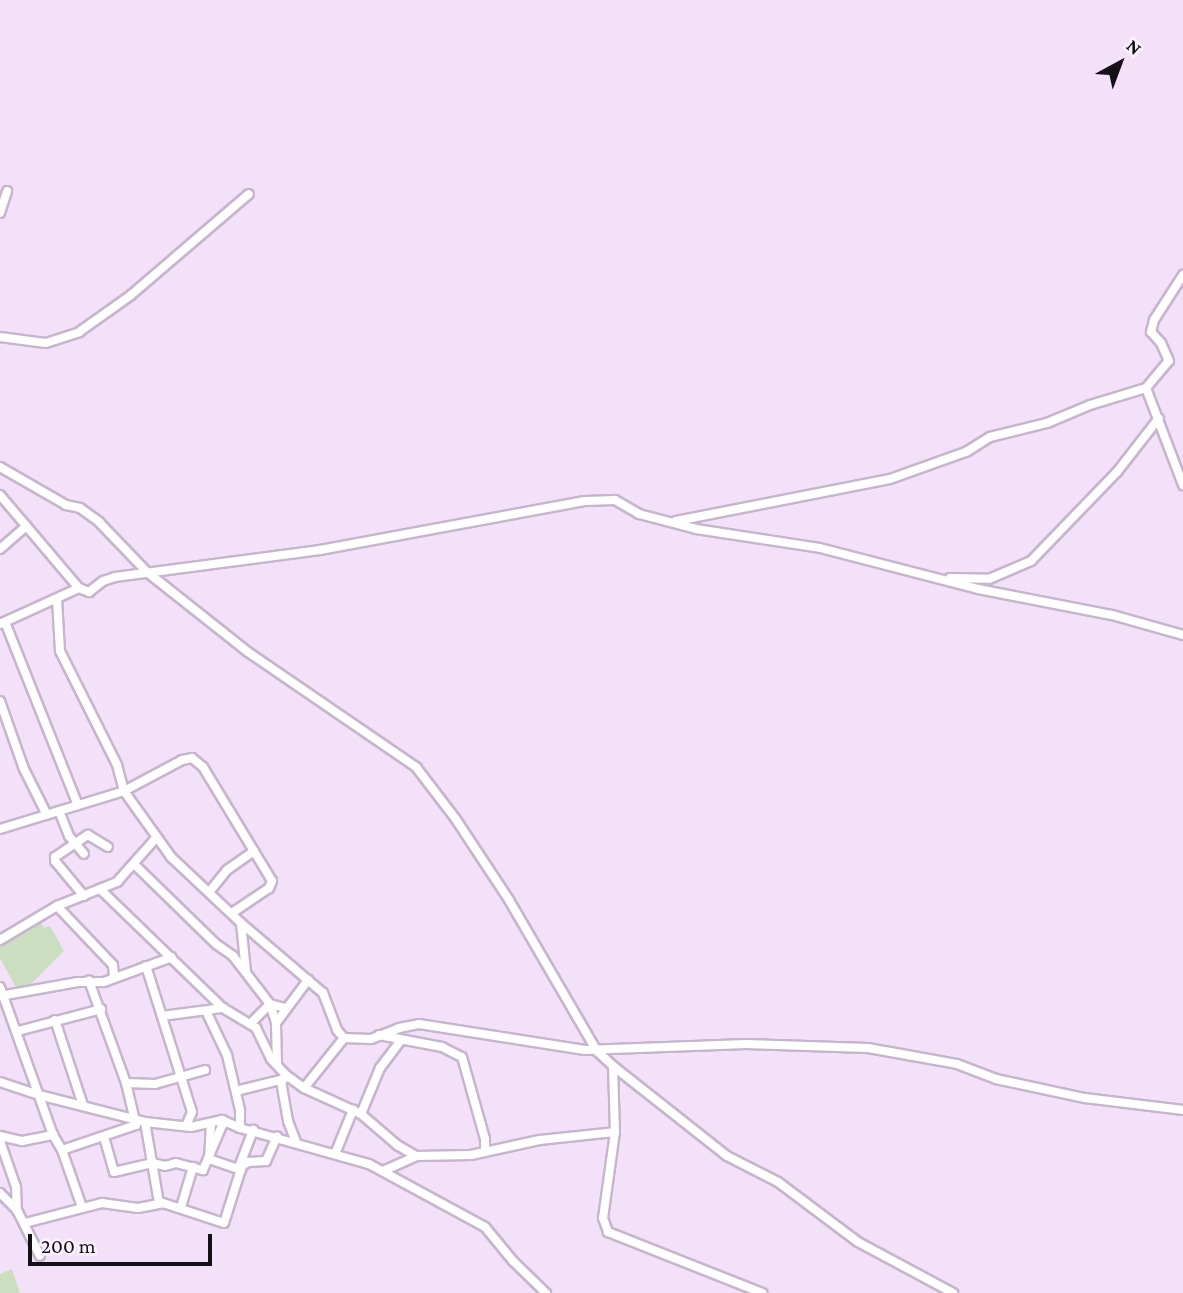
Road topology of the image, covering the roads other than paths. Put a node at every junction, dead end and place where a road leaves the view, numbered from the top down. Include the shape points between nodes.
1 (0, 194) edge
2 (249, 194) dead end
3 (0, 213) edge
4 (1183, 275) edge
5 (0, 337) edge
6 (1146, 388) junction
7 (1159, 418) junction
8 (0, 467) edge
9 (1183, 485) edge
10 (0, 495) edge
11 (673, 522) junction
12 (26, 526) junction
13 (0, 549) edge
14 (147, 572) junction
15 (934, 578) junction
16 (79, 588) junction
17 (57, 599) junction
18 (3, 623) edge
19 (1183, 635) edge
20 (0, 701) edge
21 (124, 791) junction
22 (78, 805) junction
23 (59, 811) junction
24 (47, 815) junction
25 (0, 818) edge
26 (2, 829) edge
27 (155, 839) junction
28 (74, 844) junction
29 (108, 847) dead end
30 (254, 851) junction
31 (84, 854) dead end
32 (135, 865) junction
33 (100, 889) junction
34 (210, 891) junction
35 (84, 896) junction
36 (57, 906) junction
37 (232, 913) junction
38 (241, 923) junction
39 (0, 940) edge
40 (172, 957) junction
41 (145, 966) junction
42 (246, 971) junction
43 (114, 977) junction
44 (308, 980) junction
45 (89, 981) junction
46 (1, 993) edge
47 (270, 1004) junction
48 (223, 1008) junction
49 (285, 1008) junction
50 (100, 1009) junction
51 (206, 1011) junction
52 (162, 1016) junction
53 (55, 1020) junction
54 (276, 1023) junction
55 (250, 1024) junction
56 (18, 1031) junction
57 (379, 1035) junction
58 (344, 1038) junction
59 (401, 1040) junction
60 (597, 1051) junction
61 (276, 1064) junction
62 (613, 1066) junction
63 (205, 1070) dead end
64 (181, 1077) junction
65 (284, 1078) junction
66 (0, 1082) edge
67 (126, 1083) junction
68 (304, 1088) junction
69 (236, 1091) junction
70 (38, 1095) junction
71 (83, 1105) junction
72 (1183, 1110) edge
73 (357, 1112) junction
74 (135, 1118) junction
75 (224, 1121) junction
76 (145, 1122) junction
77 (211, 1123) junction
78 (186, 1126) junction
79 (240, 1128) junction
80 (253, 1130) junction
81 (615, 1132) junction
82 (52, 1135) junction
83 (277, 1136) junction
84 (104, 1137) junction
85 (0, 1139) edge
86 (296, 1142) junction
87 (62, 1150) junction
88 (485, 1152) junction
89 (334, 1154) junction
90 (416, 1156) junction
91 (209, 1159) junction
92 (152, 1163) junction
93 (193, 1167) junction
94 (240, 1170) junction
95 (383, 1171) junction
96 (0, 1193) edge
97 (159, 1203) junction
98 (82, 1207) junction
99 (181, 1207) junction
100 (17, 1210) junction
101 (25, 1223) junction
102 (40, 1256) dead end
103 (546, 1293) edge
104 (762, 1293) edge
105 (953, 1293) edge

1 - 3 street via 7,191
2 - 5 street via 131,295 79,332 46,343
4 - 6 street via 1154,320 1151,332 1169,361
6 - 7 street
6 - 11 street via 1047,423 990,437 966,452 890,479
7 - 9 street
7 - 15 street via 1117,472 1031,561 989,579
8 - 14 street via 66,505 80,508
10 - 12 street
11 - 14 street via 626,509 615,500 585,501 320,550
11 - 15 street via 820,548
12 - 13 street
12 - 16 street
14 - 16 street via 103,580 89,592
14 - 60 street via 248,652 416,767 509,900
15 - 19 street via 1112,615
16 - 17 street
17 - 18 street
17 - 21 street via 60,651 117,765
18 - 22 street
20 - 24 street via 24,769
21 - 22 street
21 - 27 street
21 - 30 street via 182,760 196,760
22 - 23 street
23 - 24 street
23 - 28 street
24 - 26 street
25 - 26 street
27 - 32 street
27 - 34 street
28 - 29 street via 92,835
28 - 31 street
28 - 35 street via 55,860
30 - 34 street via 225,872
30 - 37 street via 272,885
32 - 33 street via 117,882
32 - 42 street
33 - 35 street
33 - 40 street
34 - 37 street
35 - 36 street
36 - 39 street
36 - 43 street via 113,965
37 - 38 street
38 - 42 street
38 - 44 street
40 - 41 street
40 - 48 street
41 - 43 street
41 - 52 street
42 - 47 street
43 - 45 street
44 - 49 street
44 - 58 street via 323,993
45 - 46 street
45 - 50 street
46 - 56 street
47 - 49 street
47 - 54 street
47 - 55 street
48 - 51 street
48 - 55 street
49 - 54 street
50 - 53 street
50 - 67 street
51 - 52 street
51 - 69 street via 228,1055
52 - 64 street
53 - 56 street
53 - 71 street
54 - 61 street
55 - 61 street
56 - 70 street
57 - 58 street
57 - 59 street
57 - 60 street via 429,1024
58 - 68 street
59 - 73 street
59 - 88 street via 442,1046 462,1057
60 - 62 street
60 - 72 street via 755,1044 868,1048 957,1064 996,1079 1073,1096
61 - 65 street
62 - 81 street
62 - 105 street via 727,1157 778,1182 858,1242
63 - 64 street
64 - 67 street via 155,1084
64 - 78 street via 192,1112
65 - 68 street
65 - 69 street
65 - 86 street via 288,1121
66 - 70 street
67 - 74 street
68 - 73 street
69 - 79 street
70 - 71 street
70 - 82 street
71 - 74 street
73 - 89 street
73 - 90 street
74 - 76 street
74 - 84 street via 136,1125
75 - 77 street
75 - 79 street
75 - 91 street
76 - 78 street
76 - 92 street
77 - 78 street
77 - 91 street
79 - 80 street
80 - 83 street
80 - 94 street
81 - 88 street via 539,1140
81 - 104 street via 603,1218 608,1232
82 - 85 street via 22,1141
82 - 87 street
83 - 86 street
83 - 94 street via 266,1161 248,1162
84 - 87 street
84 - 92 street via 114,1172
85 - 100 street via 16,1187
86 - 89 street
87 - 98 street
88 - 90 street
89 - 95 street
90 - 95 street
91 - 93 street via 203,1170
91 - 94 street
92 - 93 street
92 - 97 street
93 - 99 street
94 - 99 street via 226,1222
95 - 103 street via 485,1227
96 - 100 street
97 - 98 street via 138,1208 102,1203
97 - 99 street
98 - 101 street
100 - 101 street
101 - 102 street

